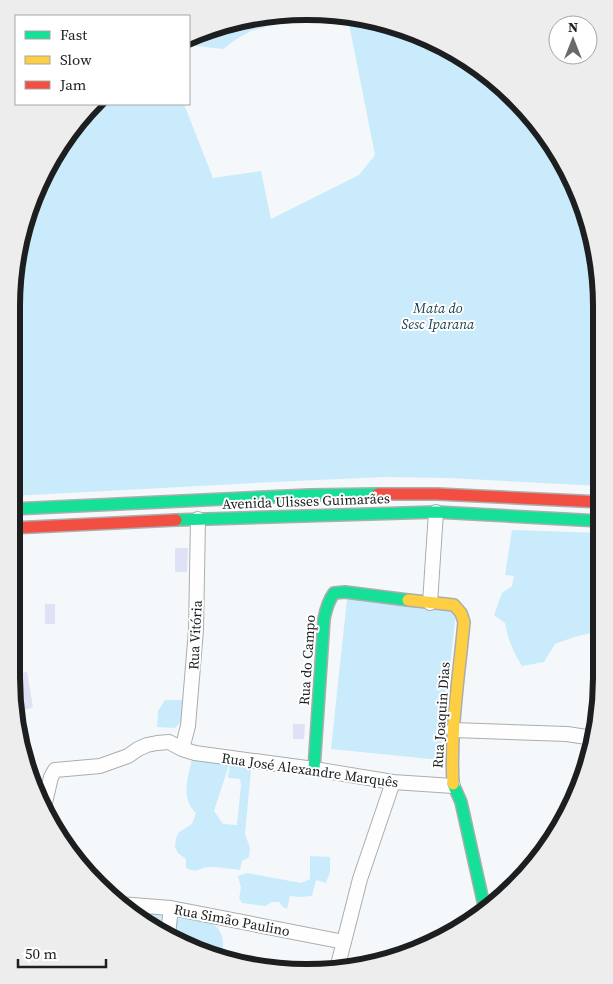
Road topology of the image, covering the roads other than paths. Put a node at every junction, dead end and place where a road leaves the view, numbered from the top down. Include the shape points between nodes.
1 (593, 502) edge
2 (20, 509) edge
3 (436, 512) junction
4 (198, 519) junction
5 (593, 521) edge
6 (20, 528) edge
7 (430, 603) junction
8 (453, 730) junction
9 (586, 737) edge
10 (182, 749) junction
11 (314, 768) junction
12 (393, 782) junction
13 (453, 786) junction
14 (46, 796) edge
15 (483, 903) edge
16 (132, 905) edge
17 (171, 908) junction
18 (169, 929) edge
19 (344, 942) junction
20 (339, 962) edge

1 - 2 main road, Avenida Ulisses Guimarães via 437,494 310,495
3 - 4 main road, Avenida Ulisses Guimarães
3 - 5 main road, Avenida Ulisses Guimarães
3 - 7 street
4 - 6 main road, Avenida Ulisses Guimarães
4 - 10 street, Rua Vitória via 196,630 188,726
7 - 8 main road, Rua Joaquin Dias via 454,605 464,622
7 - 11 main road, Rua do Campo via 345,592 334,593 329,598 324,623
8 - 9 street
8 - 13 main road, Rua Joaquin Dias
10 - 11 street, Rua José Alexandre Marquês
10 - 14 street, Rua José Alexandre Marquês via 169,742 148,744 128,756 100,766 55,770
11 - 12 street, Rua José Alexandre Marquês
12 - 13 street, Rua José Alexandre Marquês
12 - 19 street via 360,879
13 - 15 main road, Rua Joaquin Dias via 461,802
16 - 17 street, Rua Simão Paulino
17 - 18 street
17 - 19 street, Rua Simão Paulino
19 - 20 street

